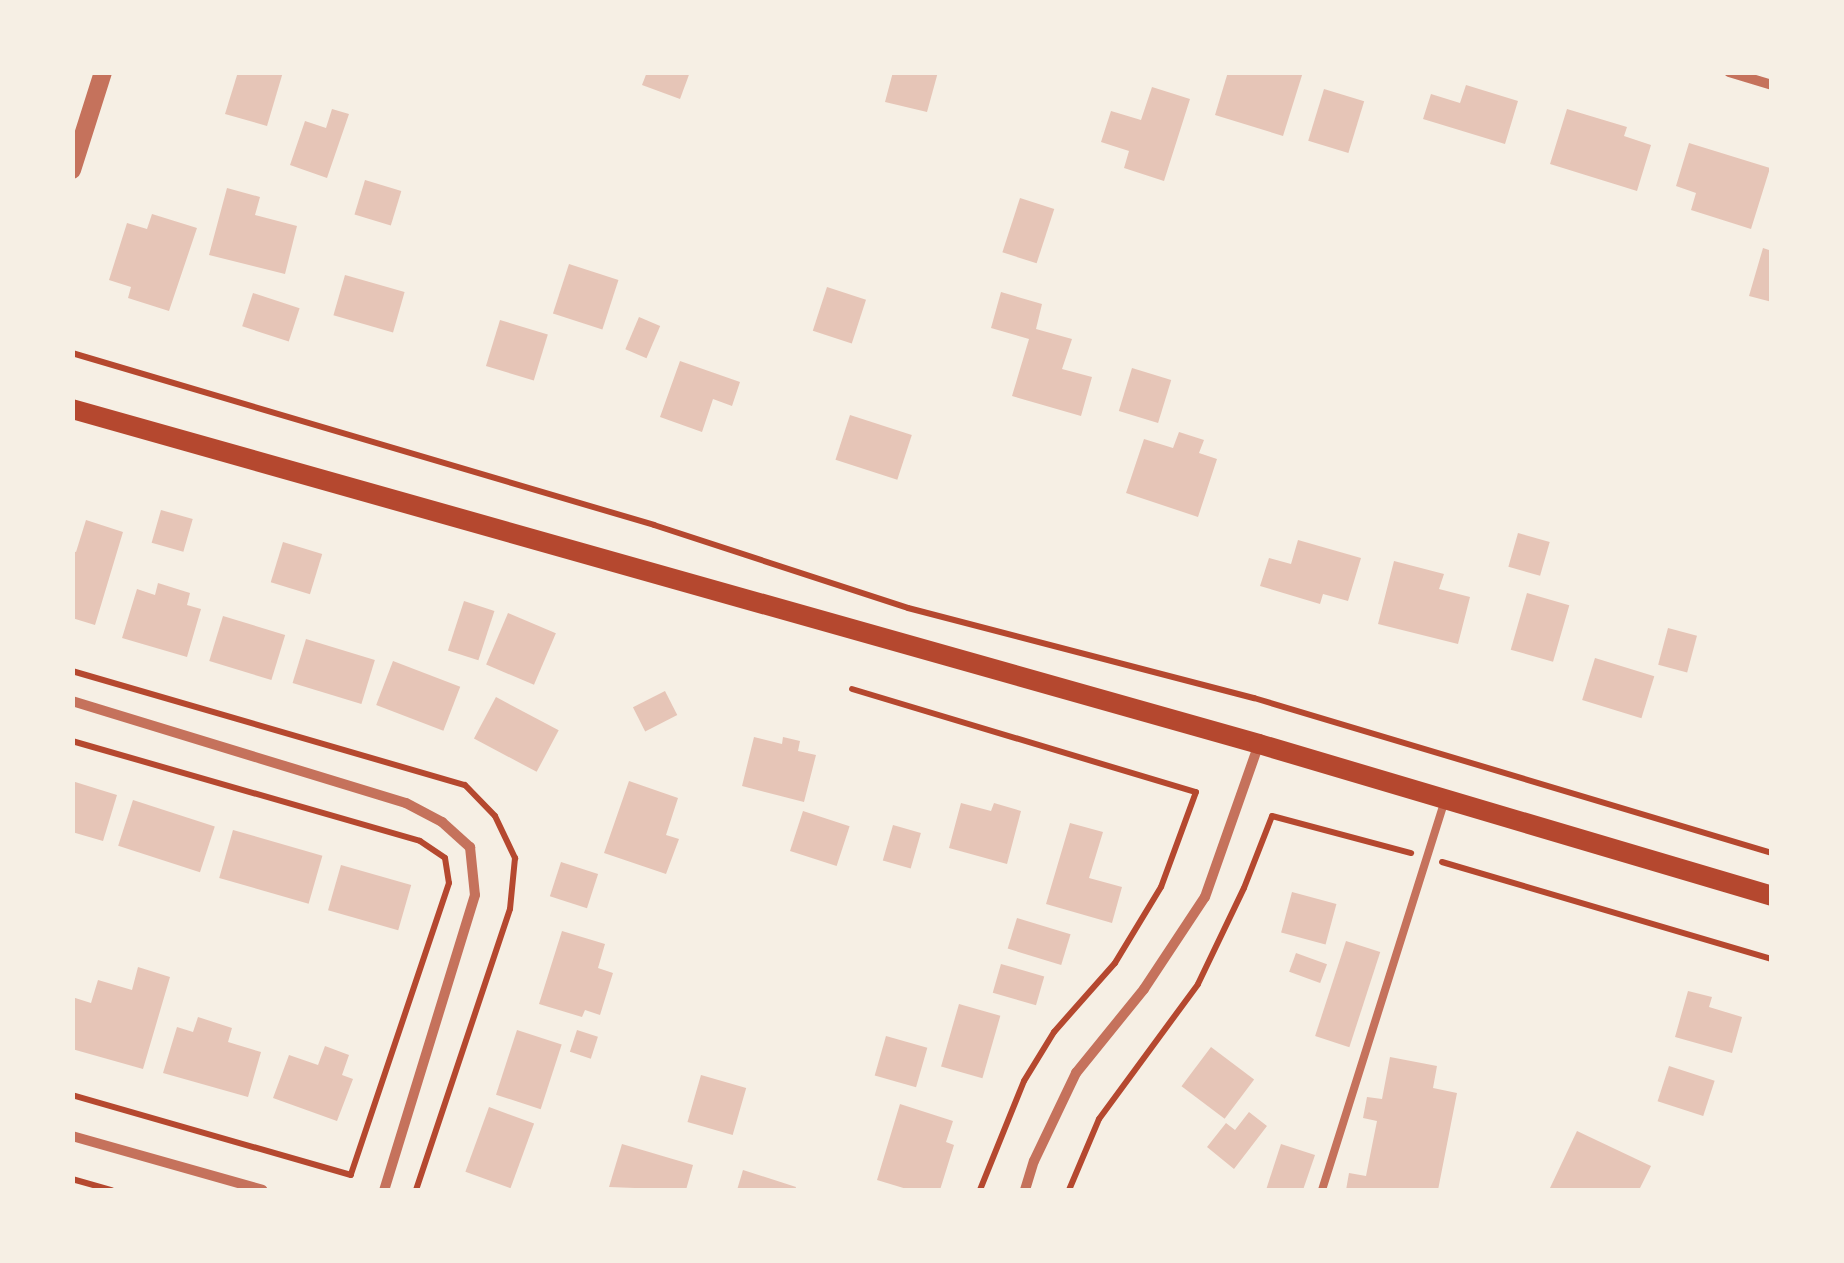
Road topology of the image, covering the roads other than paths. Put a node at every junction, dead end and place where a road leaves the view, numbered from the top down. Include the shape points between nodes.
1 (102, 72) edge
2 (1729, 72) edge
3 (1772, 85) edge
4 (72, 170) edge
5 (72, 409) edge
6 (72, 701) edge
7 (1259, 744) junction
8 (1445, 798) junction
9 (1772, 896) edge
10 (72, 1136) edge
11 (263, 1190) edge
12 (384, 1190) edge
13 (1025, 1190) edge
14 (1322, 1190) edge

1 - 4 street
2 - 3 street
5 - 7 main road
6 - 12 street via 406,803 470,847 475,895
7 - 8 main road
7 - 13 street via 1205,897 1144,989 1076,1072
8 - 9 main road
8 - 14 lane
10 - 11 street

